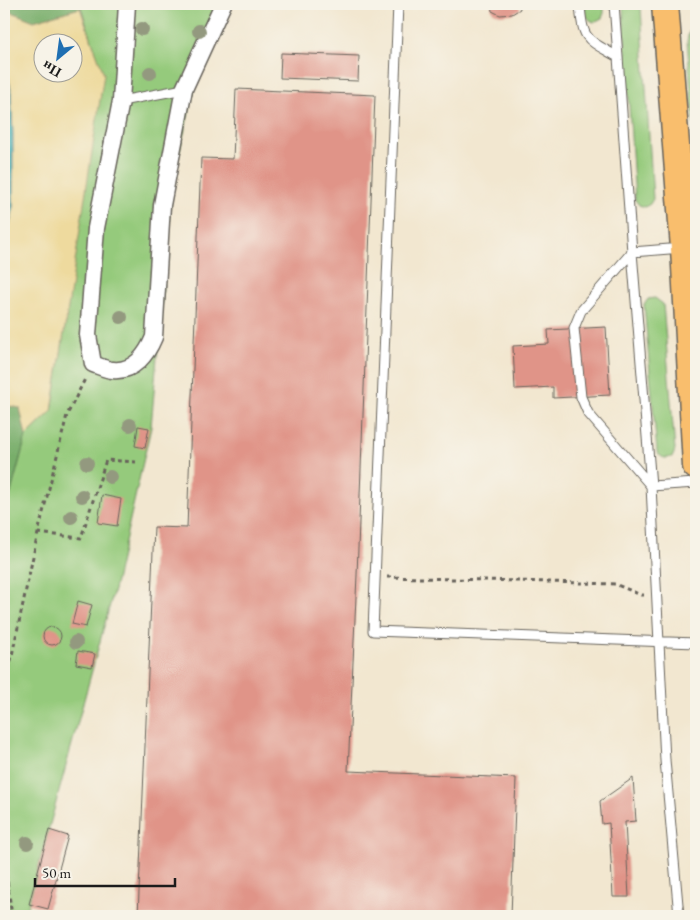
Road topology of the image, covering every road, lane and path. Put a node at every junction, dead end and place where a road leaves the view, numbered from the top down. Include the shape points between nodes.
1 (127, 4) edge
2 (223, 4) edge
3 (398, 4) edge
4 (580, 4) edge
5 (614, 4) edge
6 (665, 4) edge
7 (618, 57) junction
8 (184, 90) junction
9 (121, 101) junction
10 (690, 244) edge
11 (632, 252) junction
12 (693, 352) edge
13 (93, 364) junction
14 (136, 462) dead end
15 (696, 466) edge
16 (696, 483) edge
17 (651, 486) junction
18 (38, 533) junction
19 (375, 576) junction
20 (656, 594) junction
21 (659, 642) junction
22 (696, 643) edge
23 (4, 693) edge
24 (4, 858) edge
25 (12, 916) edge
26 (679, 916) edge

1 - 9 street
2 - 8 street
3 - 19 lane
4 - 7 lane via 582,30 590,40
5 - 7 lane
6 - 10 main road
7 - 11 lane
8 - 9 lane
8 - 13 street via 162,204 154,337 148,351 133,366 113,370
9 - 13 street via 96,228 88,335
10 - 11 lane
10 - 12 main road
11 - 17 lane
11 - 17 lane via 581,311 574,328 581,397 588,413
12 - 15 main road
13 - 18 path via 67,415
14 - 18 path via 106,460 81,538
16 - 17 lane
17 - 20 lane
18 - 23 path
19 - 20 path via 615,584 640,595
19 - 21 lane via 373,631
20 - 21 lane
21 - 22 lane
21 - 26 lane via 665,760
24 - 25 path

